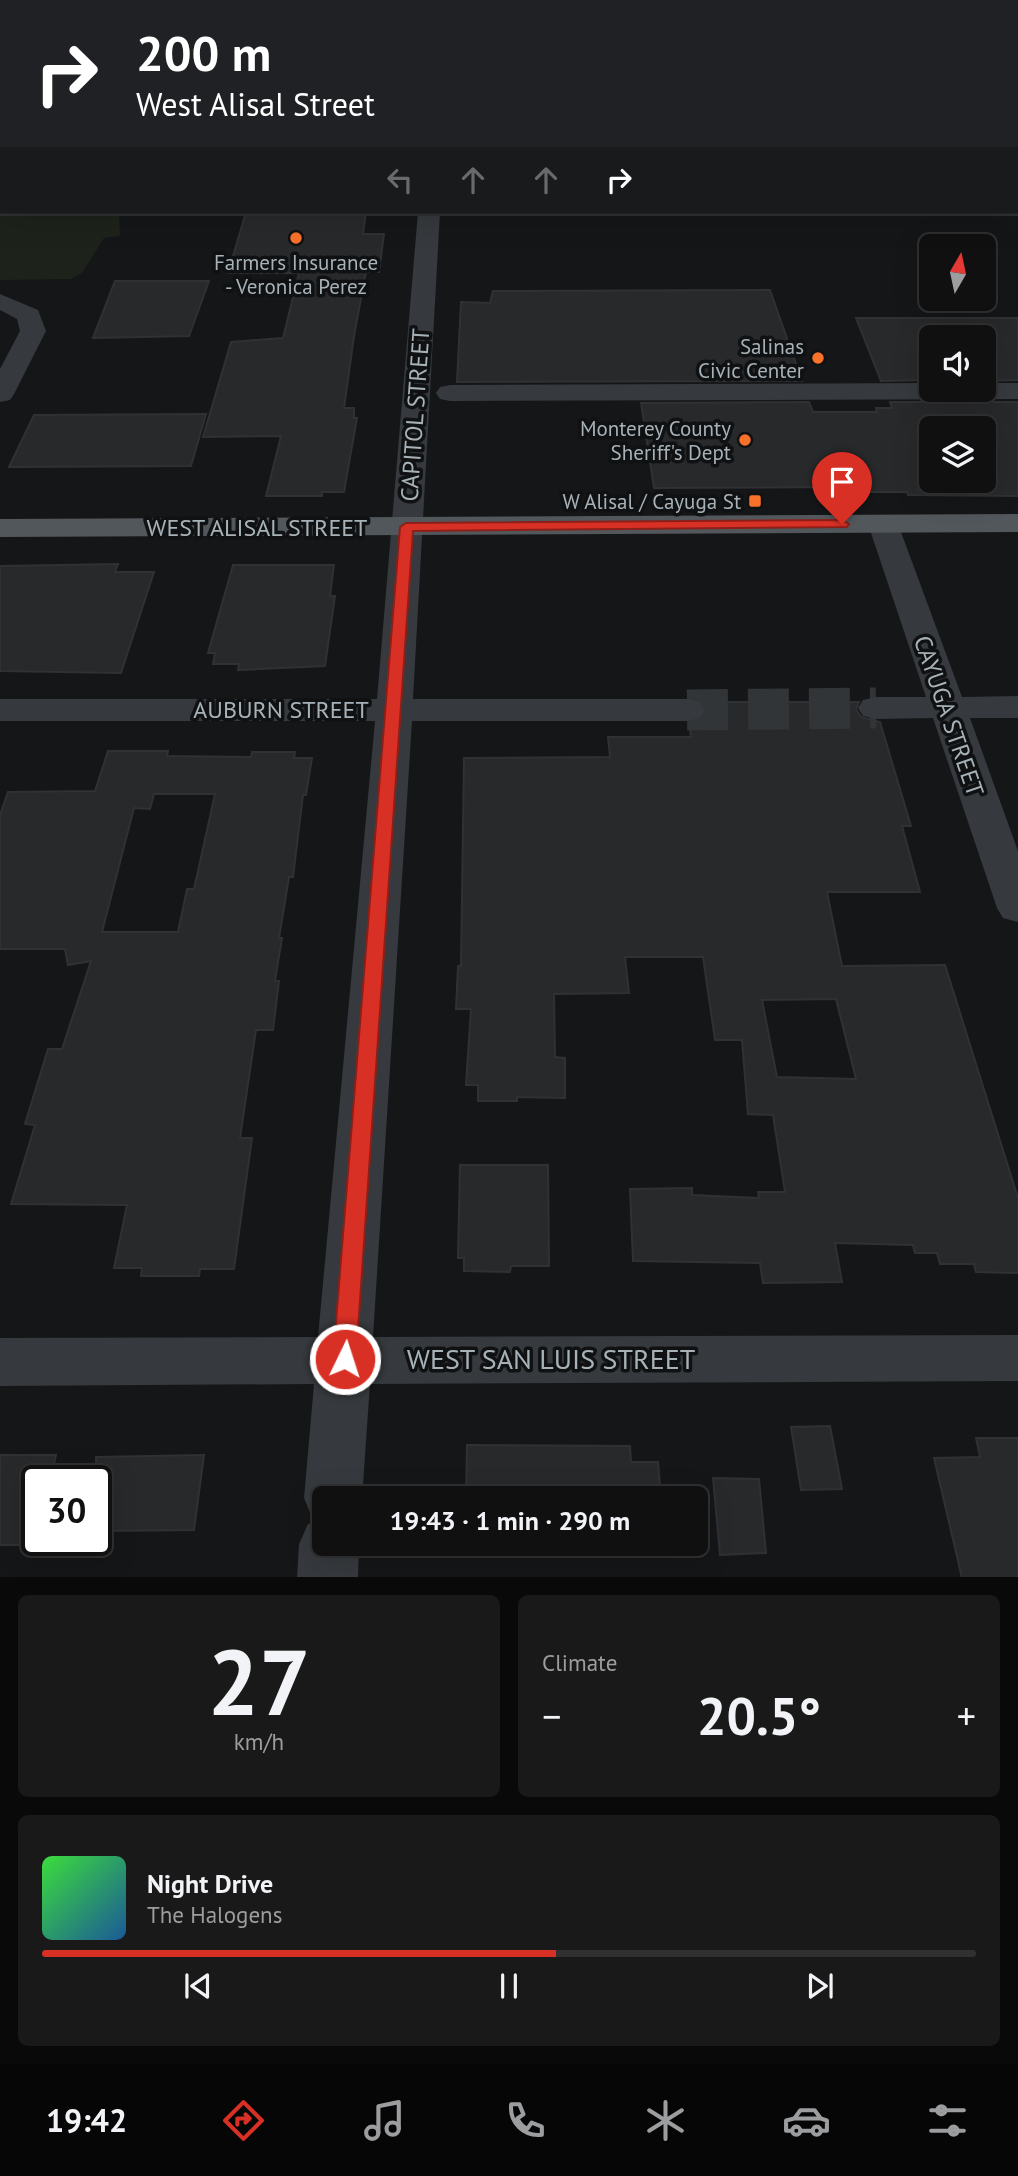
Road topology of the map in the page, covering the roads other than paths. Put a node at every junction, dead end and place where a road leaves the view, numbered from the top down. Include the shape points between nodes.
1 (429, 214) edge
2 (0, 301) edge
3 (1018, 391) edge
4 (450, 393) dead end
5 (0, 394) edge
6 (1018, 523) edge
7 (883, 524) junction
8 (406, 527) junction
9 (0, 528) edge
10 (1018, 707) edge
11 (394, 708) junction
12 (876, 708) tunnel mouth
13 (945, 708) junction
14 (0, 710) edge
15 (687, 710) tunnel mouth
16 (1018, 908) edge
17 (1018, 1358) edge
18 (345, 1359) junction
19 (0, 1362) edge
20 (334, 1486) edge
21 (328, 1556) edge
22 (327, 1577) edge

1 - 8 street, CAPITOL STREET
2 - 5 street via 22,310 33,323
3 - 4 street
6 - 7 main road, WEST ALISAL STREET
7 - 8 main road, WEST ALISAL STREET
7 - 13 street, CAYUGA STREET
8 - 9 main road, WEST ALISAL STREET
8 - 11 street, CAPITOL STREET
10 - 13 street
11 - 14 street, AUBURN STREET
11 - 15 street, AUBURN STREET
11 - 18 street, CAPITOL STREET
12 - 13 street
13 - 16 street, CAYUGA STREET
17 - 18 street, WEST SAN LUIS STREET
18 - 19 street, WEST SAN LUIS STREET
18 - 20 street, CAPITOL STREET
21 - 22 street

